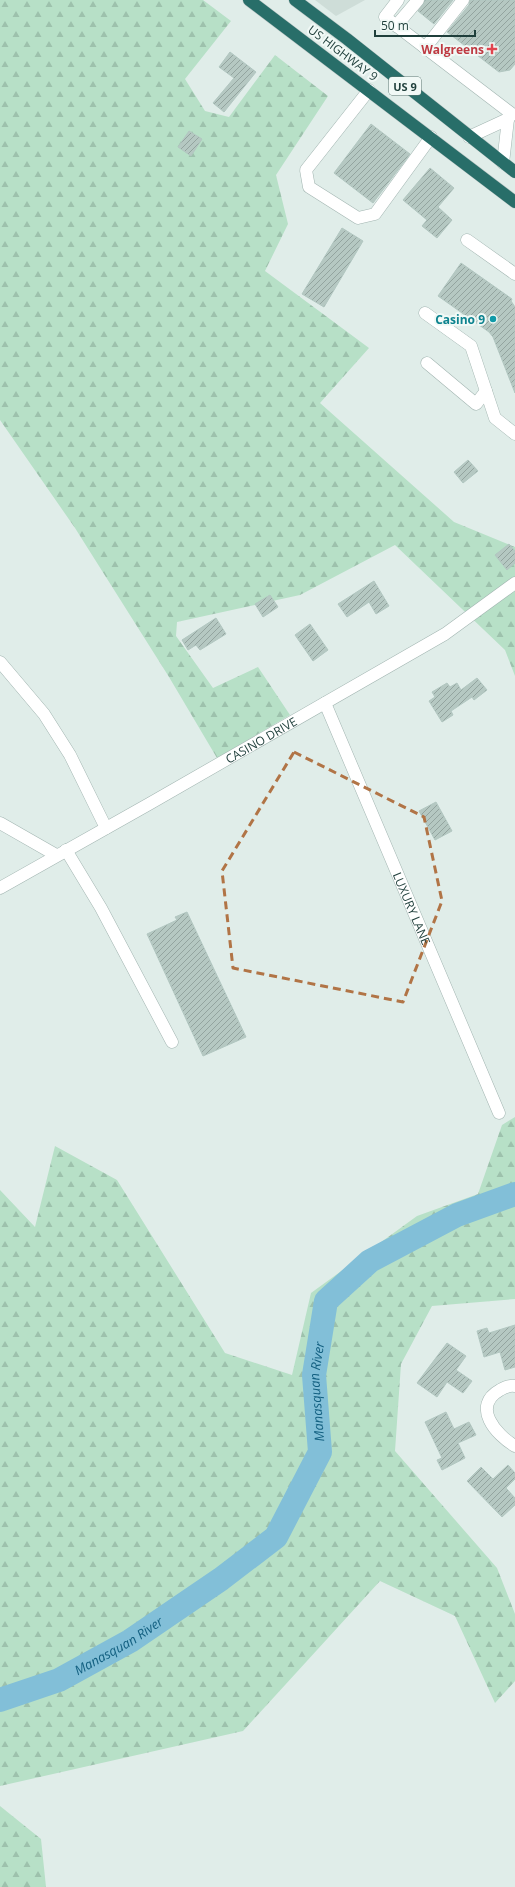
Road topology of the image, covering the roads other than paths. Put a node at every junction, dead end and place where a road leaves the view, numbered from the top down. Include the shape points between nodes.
1 (249, 0) edge
2 (398, 0) edge
3 (418, 0) edge
4 (463, 0) edge
5 (302, 2) edge
6 (396, 26) junction
7 (425, 48) junction
8 (369, 90) junction
9 (512, 115) edge
10 (431, 137) junction
11 (469, 137) junction
12 (503, 163) junction
13 (515, 172) edge
14 (515, 202) edge
15 (467, 240) dead end
16 (515, 274) edge
17 (425, 313) dead end
18 (427, 364) dead end
19 (486, 392) junction
20 (515, 434) edge
21 (515, 583) edge
22 (0, 662) edge
23 (325, 702) junction
24 (0, 823) edge
25 (106, 828) junction
26 (61, 853) junction
27 (0, 888) edge
28 (172, 1042) dead end
29 (499, 1113) dead end
30 (515, 1386) edge
31 (515, 1446) edge

1 - 8 highway, US HIGHWAY 9 / US 9
2 - 6 street via 385,17
3 - 6 street
4 - 7 street
5 - 11 highway, US HIGHWAY 9 / US 9
6 - 7 street
7 - 9 street
8 - 10 highway, US HIGHWAY 9 / US 9
8 - 10 street via 306,170 309,187 358,218 375,214
9 - 11 street
9 - 12 street
10 - 14 highway, US HIGHWAY 9 / US 9
11 - 12 highway, US HIGHWAY 9 / US 9
12 - 13 highway, US HIGHWAY 9 / US 9
15 - 16 street
17 - 19 street via 471,346
18 - 19 street via 476,404
19 - 20 street via 495,418
21 - 23 street, CASINO DRIVE via 445,634
22 - 25 street via 44,714 70,755
23 - 25 street, CASINO DRIVE
23 - 29 street, LUXURY LANE
24 - 26 street
25 - 26 street, CASINO DRIVE
26 - 27 street, CASINO DRIVE
26 - 28 street via 100,908
30 - 31 street via 508,1386 494,1394 488,1402 487,1412 493,1427 504,1440

